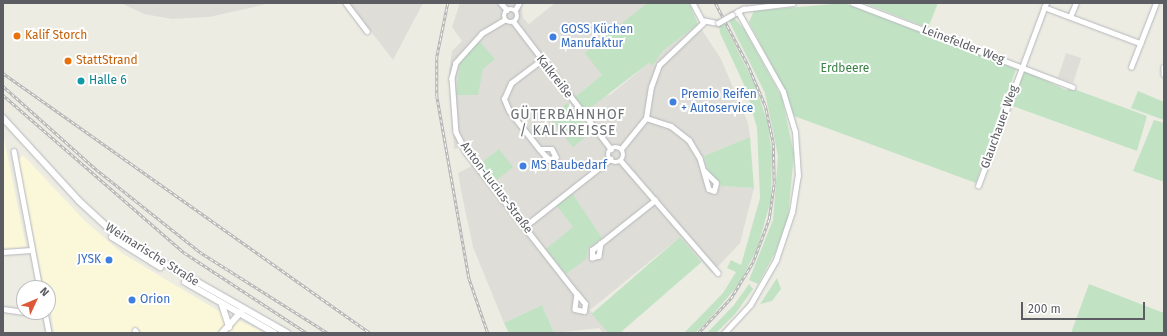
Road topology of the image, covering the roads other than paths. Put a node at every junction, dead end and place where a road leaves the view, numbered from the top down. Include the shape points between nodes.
1 (346, 3) edge
2 (501, 3) edge
3 (519, 3) edge
4 (693, 3) edge
5 (793, 3) edge
6 (853, 3) edge
7 (1076, 3) edge
8 (1156, 3) edge
9 (1045, 5) edge
10 (507, 10) junction
11 (515, 10) junction
12 (738, 12) junction
13 (1070, 17) junction
14 (505, 20) junction
15 (514, 22) junction
16 (704, 22) junction
17 (367, 31) dead end
18 (1140, 44) junction
19 (541, 60) junction
20 (1131, 67) dead end
21 (1164, 67) edge
22 (1022, 68) junction
23 (1164, 74) edge
24 (1073, 86) dead end
25 (3, 118) edge
26 (646, 118) junction
27 (3, 123) edge
28 (539, 149) dead end
29 (611, 149) junction
30 (621, 149) junction
31 (14, 151) dead end
32 (610, 159) junction
33 (621, 161) junction
34 (705, 172) dead end
35 (978, 186) dead end
36 (655, 200) junction
37 (524, 227) junction
38 (601, 243) dead end
39 (31, 250) junction
40 (3, 252) edge
41 (718, 273) dead end
42 (38, 280) edge
43 (577, 294) dead end
44 (221, 304) junction
45 (3, 309) edge
46 (16, 311) edge
47 (242, 312) junction
48 (47, 320) edge
49 (225, 331) edge
50 (49, 333) edge
51 (274, 333) edge
52 (287, 333) edge
53 (724, 333) edge

1 - 17 street
2 - 10 street
3 - 11 street
4 - 16 street
5 - 12 street
6 - 22 street, Leinefelder Weg
7 - 13 street
8 - 18 street
9 - 13 street
9 - 22 street, Glauchauer Weg
10 - 11 street
10 - 14 street
11 - 15 street via 518,16
12 - 16 street, bridge via 718,23
12 - 53 street via 783,92 795,132 798,176 792,212 776,260 750,304
13 - 18 street
14 - 15 street
14 - 37 street, Anton-Lucius-Straße via 477,38 456,63 452,78 454,117 466,152
15 - 19 street, Kalkreiße
16 - 26 street via 659,65 651,87
18 - 20 street
19 - 28 street via 511,83 504,99 509,111
19 - 29 street, Kalkreiße
21 - 23 street
22 - 24 street, Leinefelder Weg
22 - 35 street, Glauchauer Weg
25 - 47 main road, Weimarische Straße via 103,225
26 - 30 street
26 - 34 street via 684,135 696,149
27 - 44 main road, Weimarische Straße via 76,204 114,238
29 - 30 street
29 - 32 street
30 - 33 street
31 - 39 street
32 - 33 street
32 - 37 street
33 - 36 street
36 - 38 street
36 - 41 street
37 - 43 street, Anton-Lucius-Straße
39 - 40 street
39 - 42 street
44 - 47 main road, Weimarische Straße
44 - 49 main road via 228,315
45 - 46 street
47 - 49 main road
47 - 51 main road, Weimarische Straße
47 - 52 main road, Weimarische Straße
48 - 50 street

